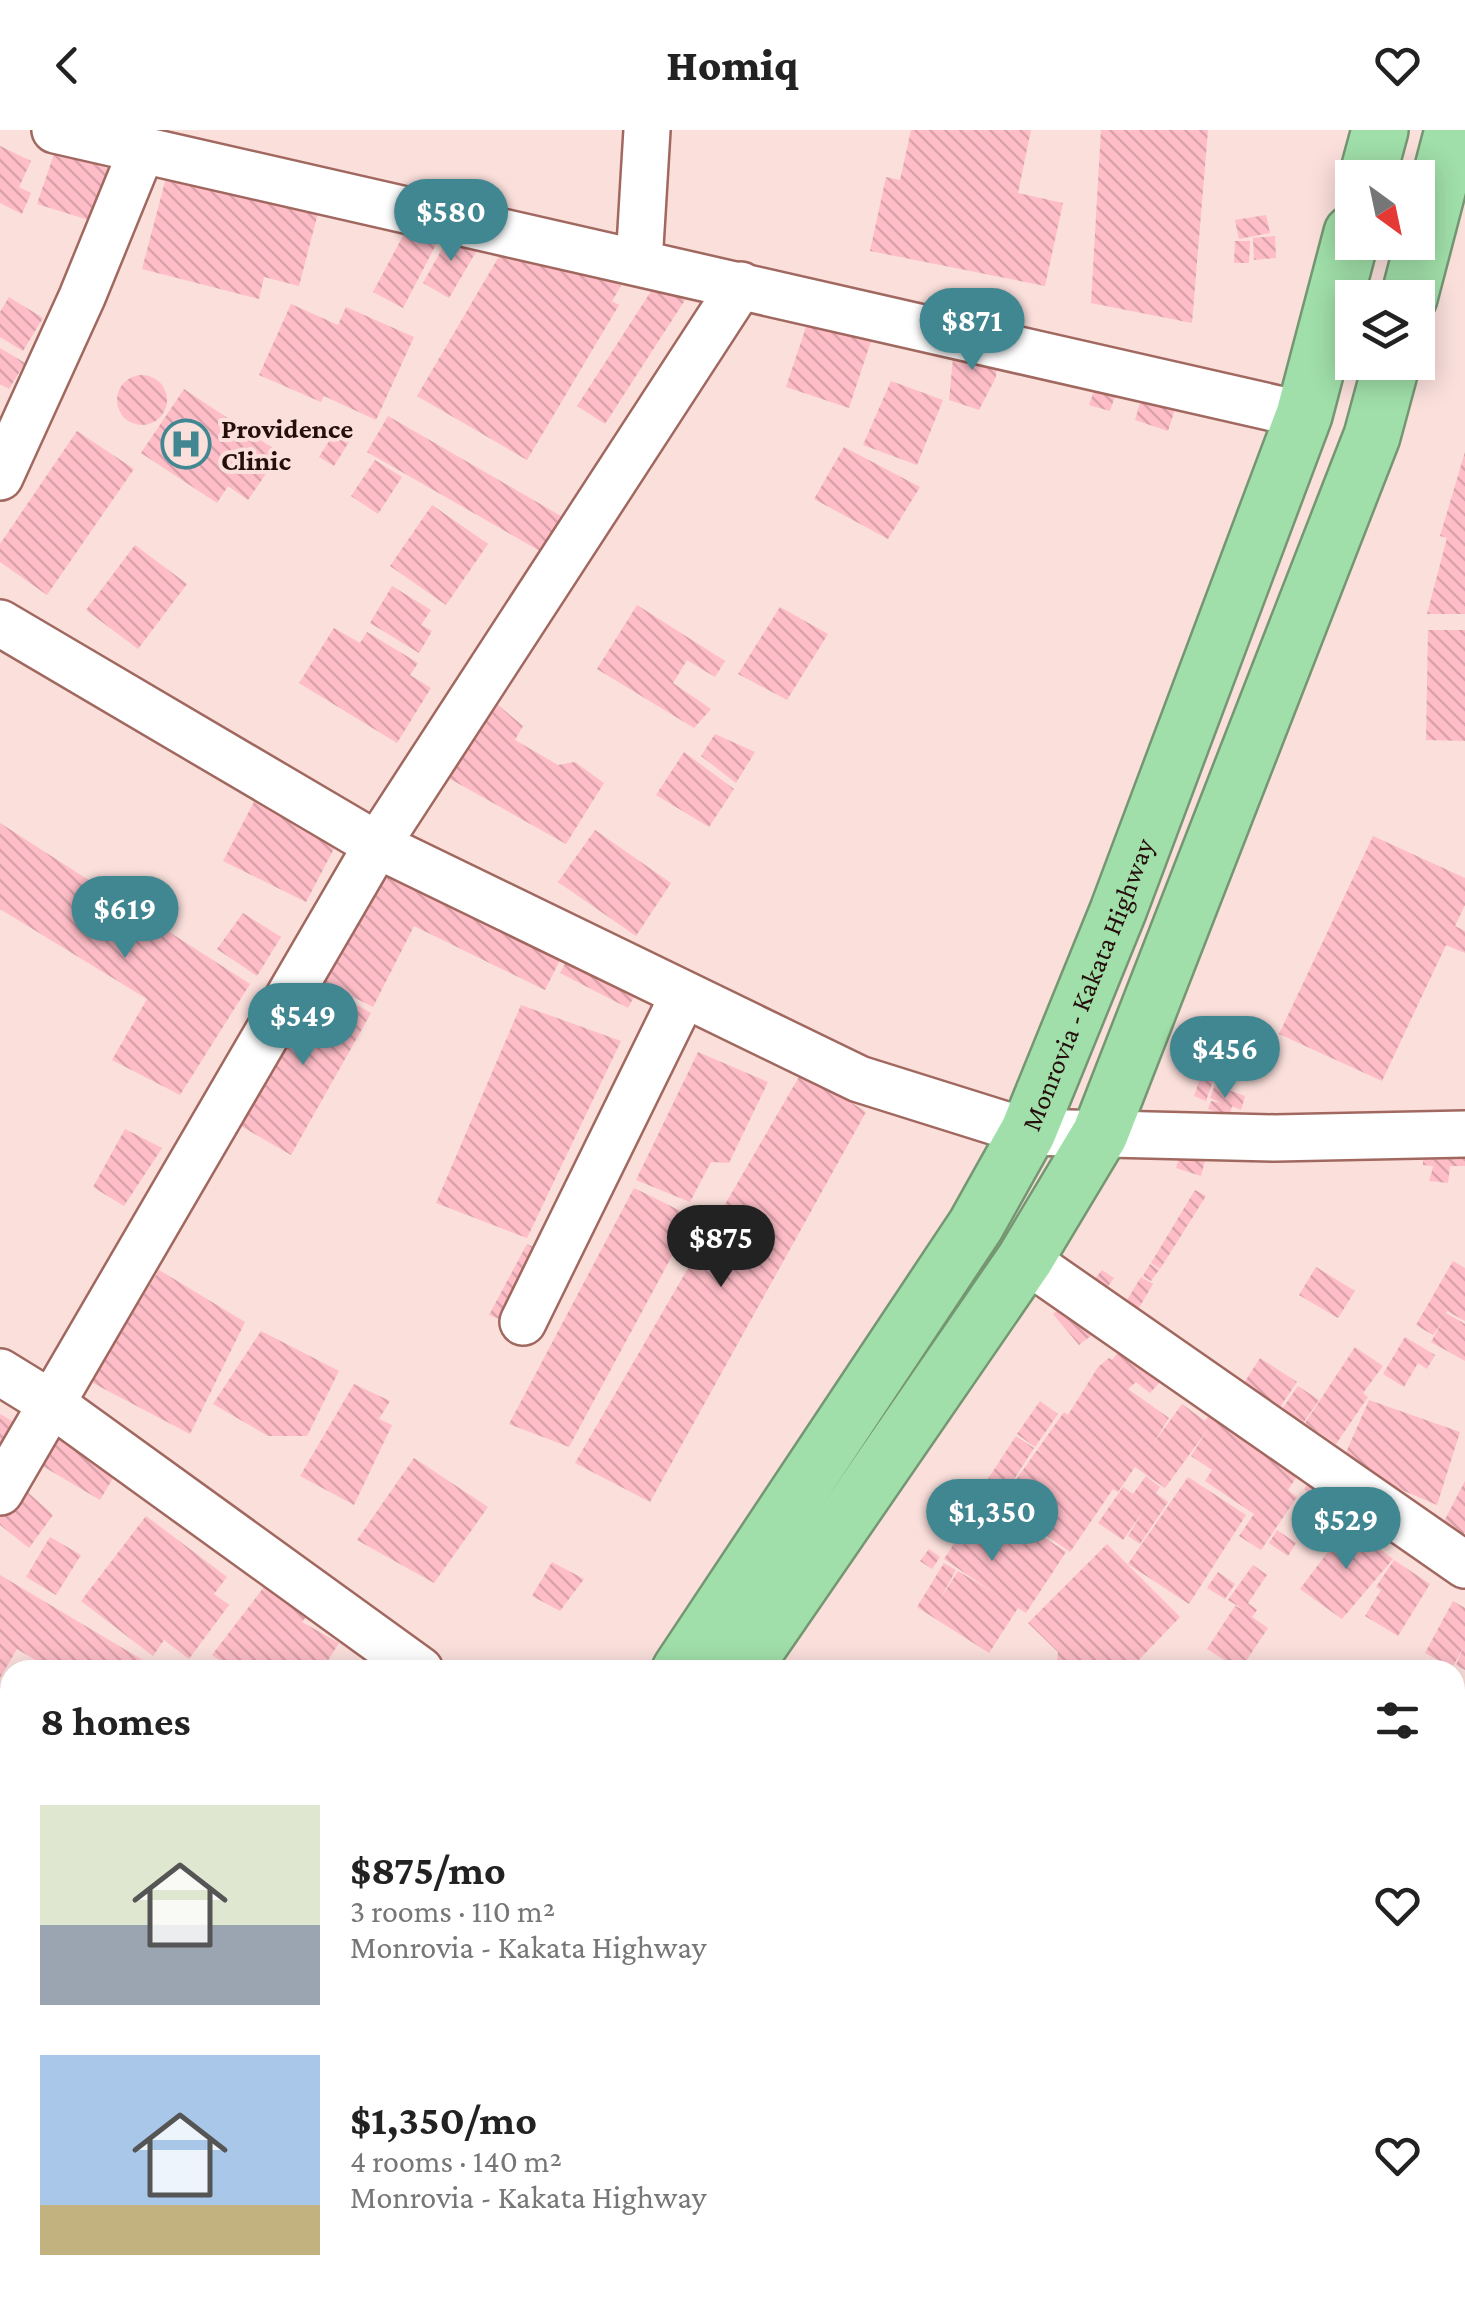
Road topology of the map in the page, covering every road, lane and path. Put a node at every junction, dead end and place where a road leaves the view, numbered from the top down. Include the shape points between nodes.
1 (55, 130) edge
2 (647, 130) edge
3 (1380, 130) edge
4 (1454, 130) edge
5 (142, 150) junction
6 (1372, 160) edge
7 (1345, 260) edge
8 (638, 263) junction
9 (1414, 280) edge
10 (741, 284) junction
11 (1387, 380) edge
12 (1304, 414) junction
13 (0, 476) edge
14 (0, 624) edge
15 (377, 845) junction
16 (684, 994) junction
17 (1028, 1132) junction
18 (1100, 1134) junction
19 (1465, 1134) edge
20 (1025, 1258) junction
21 (523, 1322) dead end
22 (0, 1372) edge
23 (52, 1404) junction
24 (0, 1492) edge
25 (1465, 1566) edge
26 (406, 1660) edge
27 (687, 1660) edge
28 (749, 1660) edge

1 - 5 street
2 - 8 street
3 - 6 highway
4 - 9 highway
5 - 8 street
5 - 13 street
7 - 12 highway, Monrovia - Kakata Highway
8 - 10 street
10 - 12 street
10 - 15 street
11 - 18 highway via 1372,436
12 - 17 highway, Monrovia - Kakata Highway
14 - 15 street
15 - 16 street
15 - 23 street
16 - 17 street via 859,1078
16 - 21 street
17 - 18 street
17 - 27 highway, Monrovia - Kakata Highway via 976,1225
18 - 19 street
18 - 20 highway
20 - 25 street
20 - 28 highway
22 - 23 street
23 - 24 street
23 - 26 street

